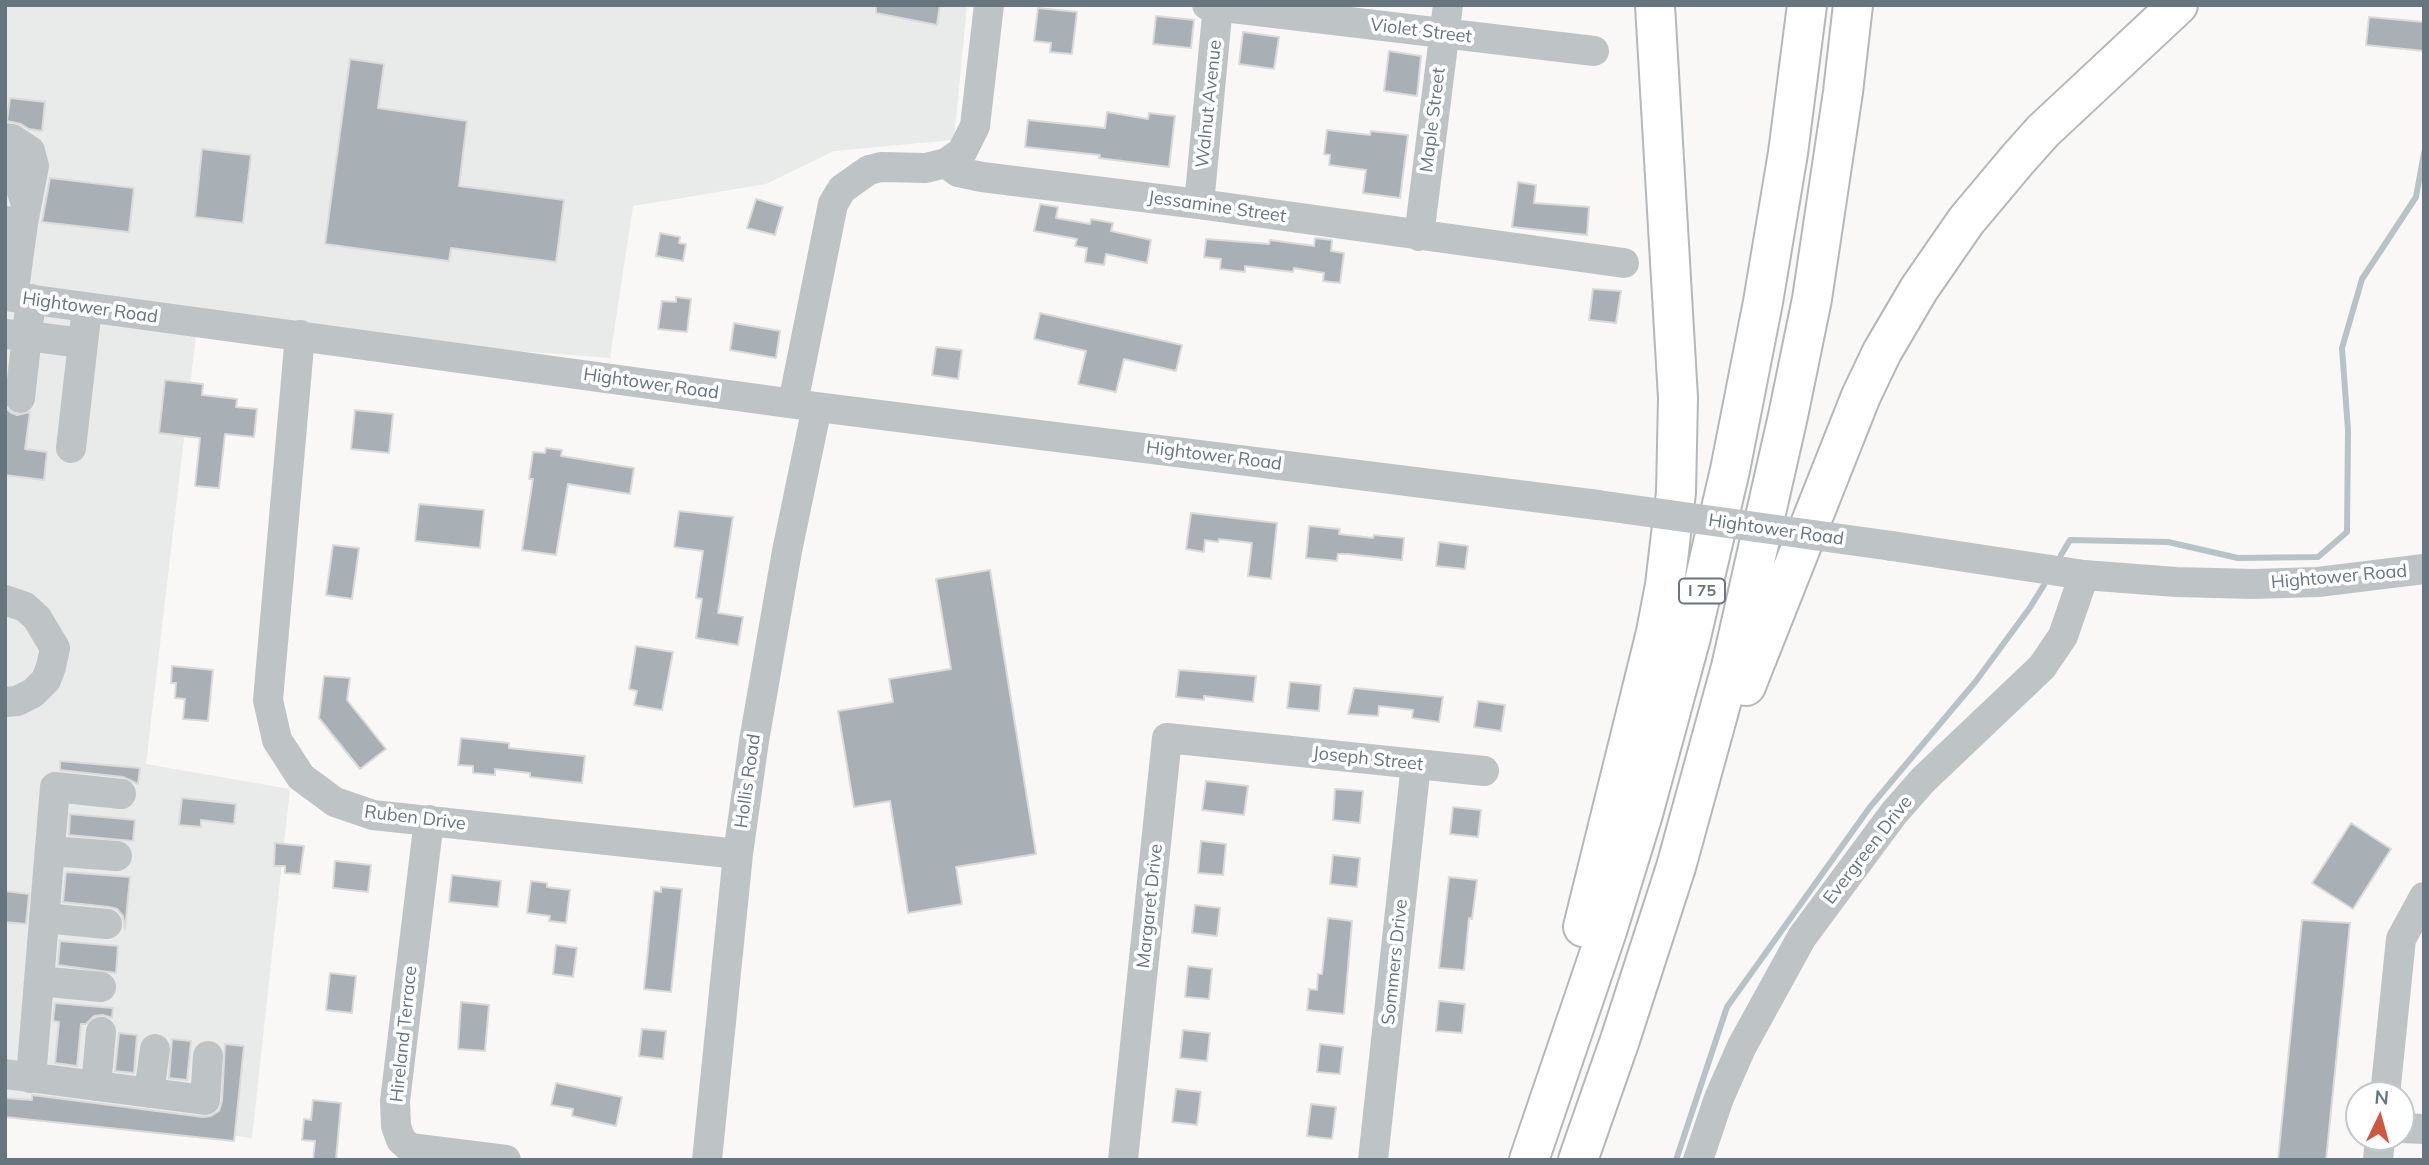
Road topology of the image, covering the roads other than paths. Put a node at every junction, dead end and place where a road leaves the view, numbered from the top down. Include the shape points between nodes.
1 (989, 5) edge
2 (1655, 5) edge
3 (1807, 5) edge
4 (1853, 5) edge
5 (2178, 5) edge
6 (1215, 6) edge
7 (1446, 19) edge
8 (1594, 51) dead end
9 (5, 138) edge
10 (946, 163) junction
11 (5, 168) edge
12 (1199, 204) junction
13 (18, 216) edge
14 (1419, 236) junction
15 (1624, 263) dead end
16 (17, 298) edge
17 (87, 307) junction
18 (16, 335) edge
19 (300, 335) junction
20 (82, 343) junction
21 (20, 398) dead end
22 (805, 405) junction
23 (71, 448) dead end
24 (2424, 569) edge
25 (2084, 575) junction
26 (5, 600) edge
27 (5, 702) edge
28 (1252, 746) joint
29 (1416, 764) junction
30 (1484, 771) dead end
31 (121, 794) dead end
32 (429, 820) junction
33 (50, 851) junction
34 (738, 854) junction
35 (117, 856) dead end
36 (1676, 867) junction
37 (2424, 897) edge
38 (44, 918) junction
39 (107, 924) dead end
40 (39, 981) junction
41 (101, 987) dead end
42 (101, 1031) dead end
43 (155, 1049) dead end
44 (208, 1056) dead end
45 (18, 1076) edge
46 (2386, 1081) edge
47 (96, 1086) junction
48 (149, 1093) junction
49 (506, 1160) edge
50 (707, 1160) edge
51 (1124, 1160) edge
52 (1373, 1160) edge
53 (1529, 1160) edge
54 (1577, 1160) edge
55 (1699, 1160) edge

1 - 10 street via 975,127 962,152
2 - 53 highway via 1678,398 1674,506 1656,632
3 - 53 highway, I 75 via 1763,302 1691,637 1611,918
4 - 36 highway, I 75 via 1812,299 1788,416 1731,667
5 - 36 highway via 2043,131 1994,186 1900,320 1833,464
6 - 7 street, Violet Street
6 - 12 street, Walnut Avenue
7 - 8 street, Violet Street
7 - 14 street, Maple Street
9 - 13 street via 30,151 34,166
10 - 12 street, Jessamine Street via 958,172 982,177
10 - 22 street, Hollis Road via 926,168 881,167 842,189 831,210
11 - 13 street via 18,180
12 - 14 street, Jessamine Street
13 - 16 street
14 - 15 street, Jessamine Street
16 - 17 street, Hightower Road
16 - 18 street
17 - 19 street, Hightower Road
17 - 20 street
18 - 20 street
18 - 21 street
19 - 22 street, Hightower Road
19 - 32 street, Ruben Drive via 268,700 277,740 301,777 335,802 373,815
20 - 23 street
22 - 25 street, Hightower Road, bridge via 1892,545
22 - 34 street, Hollis Road
24 - 25 street, Hightower Road via 2318,582 2253,584
25 - 55 street, Evergreen Drive via 2063,636 2042,667 1923,780 1802,937 1742,1046
26 - 27 street via 25,607 37,618 55,648 46,680 33,693
28 - 29 street, Joseph Street
28 - 51 street, Margaret Drive via 1167,738
29 - 30 street, Joseph Street
29 - 52 street, Sommers Drive
31 - 33 street via 55,787
32 - 34 street, Ruben Drive
32 - 49 street, Hireland Terrace via 396,1126 410,1148
33 - 35 street
33 - 38 street
34 - 50 street, Hollis Road
36 - 54 highway, I 75
37 - 46 street via 2401,939
38 - 39 street
38 - 40 street
40 - 41 street
40 - 45 street
42 - 47 street
43 - 48 street
44 - 48 street via 205,1100
45 - 47 street
47 - 48 street

